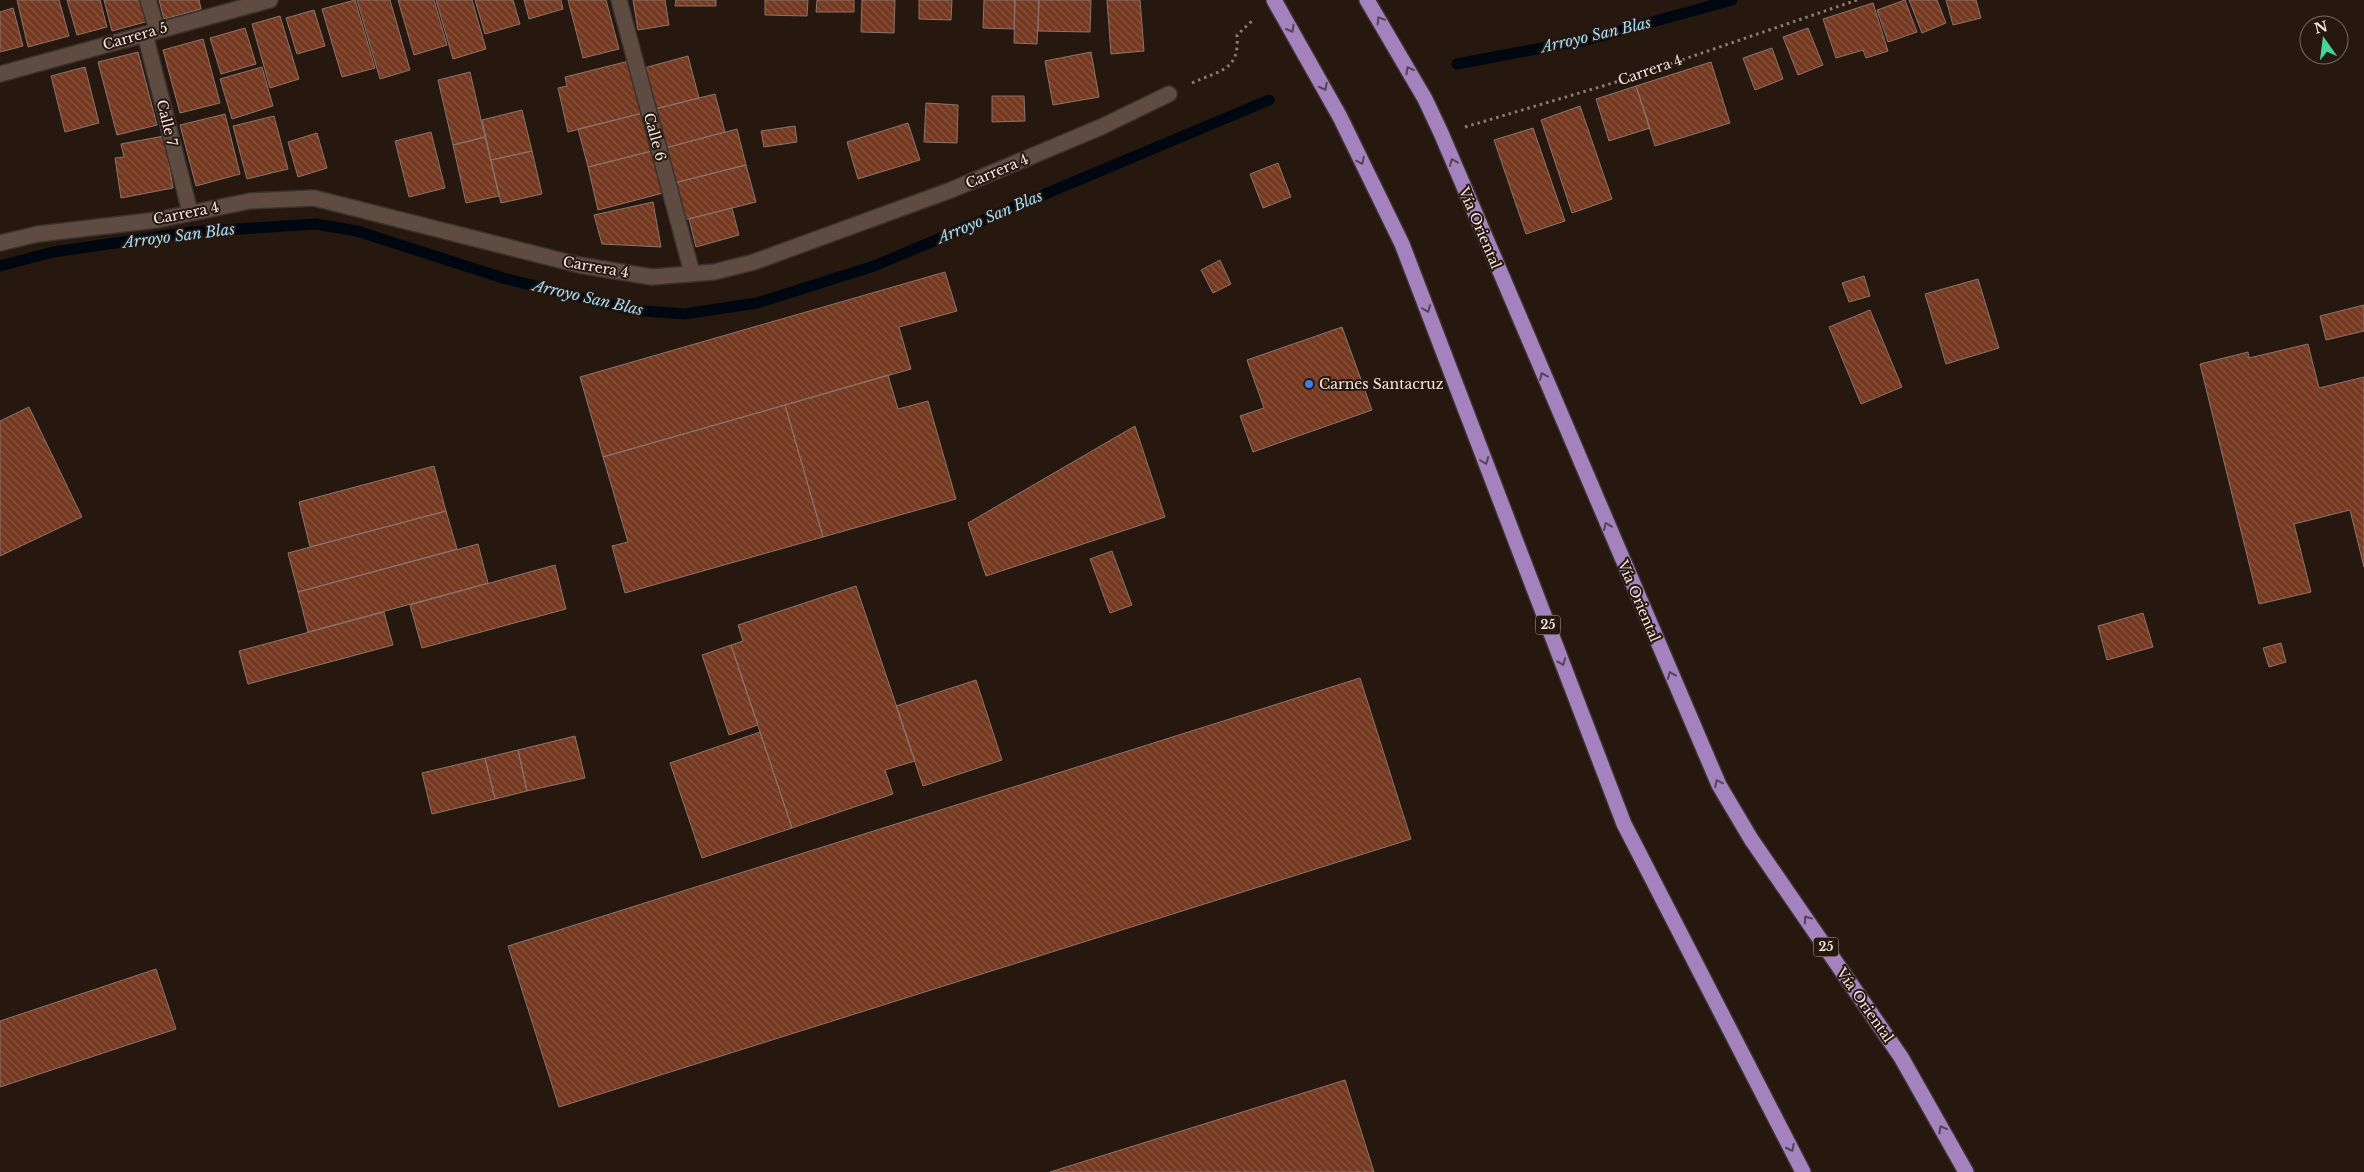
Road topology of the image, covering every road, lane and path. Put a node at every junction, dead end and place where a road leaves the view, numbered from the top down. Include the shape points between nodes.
1 (148, 0) edge
2 (270, 0) edge
3 (619, 0) edge
4 (1274, 0) edge
5 (1367, 0) edge
6 (1857, 0) edge
7 (151, 32) junction
8 (0, 74) edge
9 (1169, 94) joint
10 (1441, 133) junction
11 (190, 212) junction
12 (0, 243) edge
13 (692, 274) junction
14 (1803, 1172) edge
15 (1966, 1172) edge

1 - 7 street, Calle 7
2 - 7 street, Carrera 5
3 - 13 street, Calle 6
4 - 9 path via 1237,35 1238,52 1232,64
4 -> 14 highway, 25 via 1340,117 1402,244 1624,824
10 -> 5 highway, Vía Oriental / 25 via 1425,99
6 - 10 path, Carrera 4 via 1623,80
7 - 8 street, Carrera 5
7 - 11 street, Calle 7
9 - 13 street, Carrera 4 via 1084,135 872,221 754,262
15 -> 10 highway, Vía Oriental / 25 via 1901,1057 1751,839 1719,785
11 - 12 street, Carrera 4 via 156,220 38,234
11 - 13 street, Carrera 4 via 250,201 314,198 579,265 652,277

